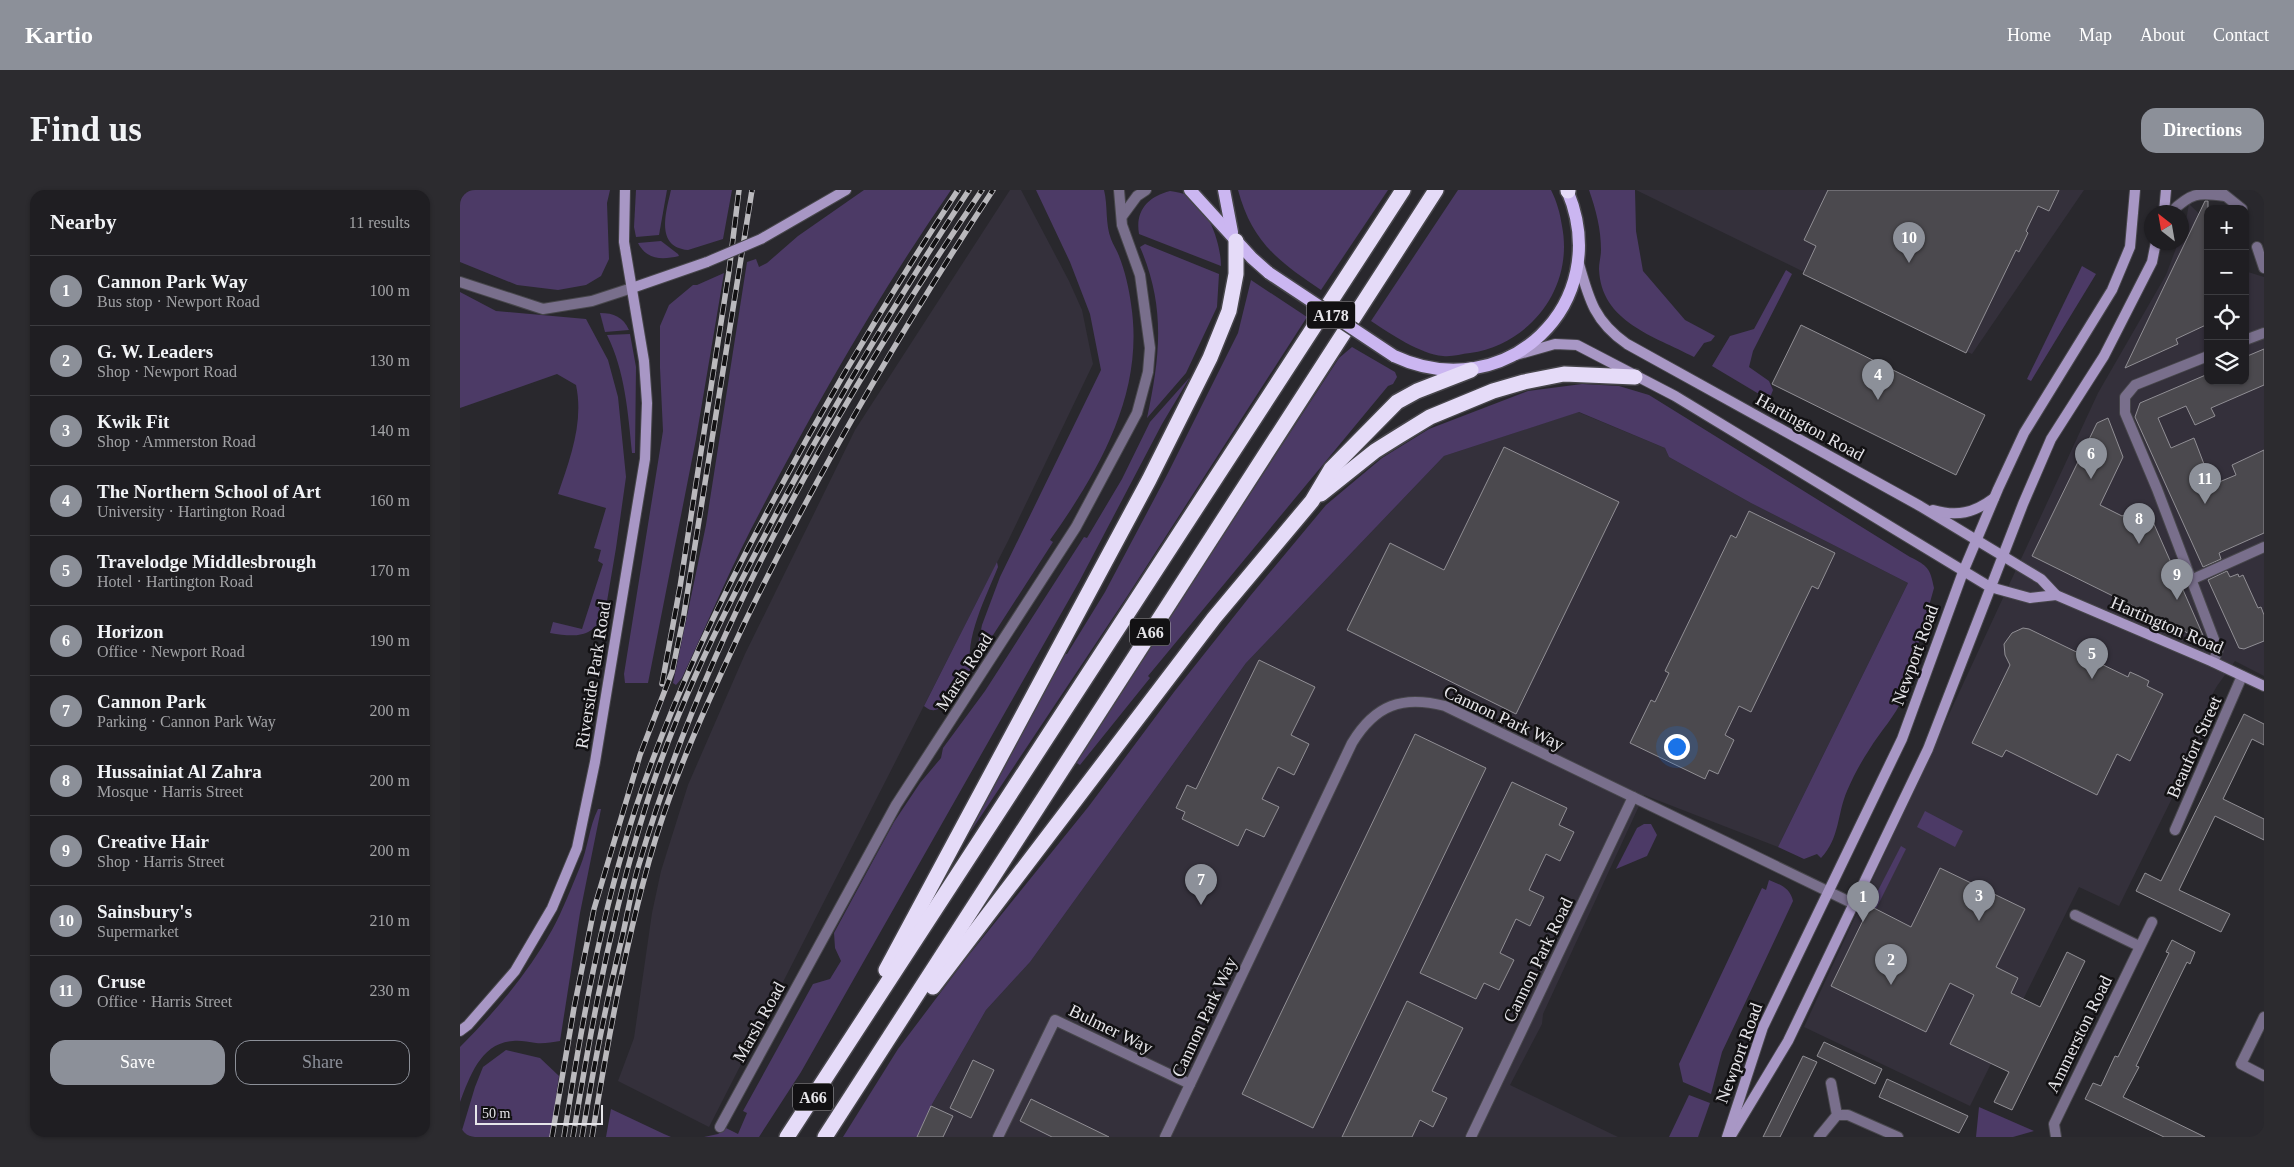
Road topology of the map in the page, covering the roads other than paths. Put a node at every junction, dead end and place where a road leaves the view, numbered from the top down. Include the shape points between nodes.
1 (625, 190) edge
2 (846, 190) edge
3 (1120, 190) edge
4 (1146, 190) edge
5 (1190, 190) edge
6 (1224, 190) edge
7 (1403, 190) edge
8 (1436, 190) edge
9 (1567, 190) edge
10 (2135, 190) edge
11 (2166, 190) edge
12 (2222, 193) edge
13 (2165, 205) edge
14 (2178, 205) edge
15 (2237, 205) edge
16 (1123, 215) junction
17 (1234, 238) junction
18 (2257, 247) dead end
19 (2154, 250) edge
20 (1579, 264) junction
21 (2264, 268) edge
22 (460, 282) edge
23 (632, 288) junction
24 (2264, 333) edge
25 (2249, 339) edge
26 (1510, 356) junction
27 (2204, 358) edge
28 (1471, 370) junction
29 (1635, 377) junction
30 (1994, 497) junction
31 (1312, 501) junction
32 (1920, 506) junction
33 (1976, 540) junction
34 (2264, 547) edge
35 (2004, 557) junction
36 (1963, 572) junction
37 (2193, 579) junction
38 (1990, 587) junction
39 (2056, 595) junction
40 (2213, 662) junction
41 (2242, 676) junction
42 (2261, 682) edge
43 (1633, 797) junction
44 (2175, 830) dead end
45 (1828, 892) junction
46 (1854, 904) junction
47 (2075, 915) dead end
48 (2152, 922) dead end
49 (2139, 946) junction
50 (2264, 1016) edge
51 (460, 1032) edge
52 (839, 1057) junction
53 (866, 1074) junction
54 (2264, 1076) edge
55 (1831, 1083) dead end
56 (1190, 1084) junction
57 (1837, 1115) junction
58 (720, 1127) dead end
59 (1891, 1136) edge
60 (787, 1137) edge
61 (825, 1137) edge
62 (998, 1137) edge
63 (1165, 1137) edge
64 (1471, 1137) edge
65 (1728, 1137) edge
66 (1818, 1137) edge
67 (2056, 1137) edge

1 - 23 main road, Riverside Park Road via 624,242
2 - 23 main road, bridge via 761,239
3 - 16 street, Marsh Road
4 - 16 street via 1137,196
5 - 17 main road, A178
6 - 17 main road
7 - 52 highway, A66
8 - 53 highway, A66
9 - 20 main road, A178 via 1580,230
10 - 30 main road, Newport Road via 2130,247 2112,290 2024,433
11 - 13 main road
12 - 14 street via 2187,197
12 - 15 street
16 - 58 street, Marsh Road via 1122,225 1140,275 1150,348 1148,372 1137,413 1076,527 896,805
17 - 28 main road, A178, bridge via 1269,273 1394,356 1410,364 1430,368
17 - 52 highway via 1236,274 1229,311 1188,403
18 - 21 street
19 - 35 main road, Newport Road via 2152,262 2104,356 2052,439
20 - 26 main road, A178 via 1563,308 1532,344
20 - 32 main road, Hartington Road via 1597,314 1610,332 1621,340
22 - 23 street via 543,308 592,302
23 - 51 main road, Riverside Park Road via 646,386 645,459 596,762 577,848 552,908 514,971
24 - 25 street
26 - 28 main road, A178
26 - 29 main road, Hartington Road via 1555,344 1578,345
27 - 37 street via 2135,385 2125,397 2125,414
28 - 31 highway, A66 via 1397,402 1331,469
29 - 31 highway via 1564,374 1524,382 1459,404 1375,451
29 - 36 main road, Hartington Road via 1675,396
30 - 32 main road via 1966,514 1945,514
30 - 33 main road, Newport Road
31 - 53 highway, A66 via 1214,618
32 - 33 main road, Hartington Road
33 - 35 main road, Hartington Road
33 - 36 main road, Newport Road
34 - 37 street
35 - 38 main road, Newport Road
35 - 39 main road, Hartington Road via 2041,579
36 - 38 main road, Hartington Road
36 - 45 main road, Newport Road via 1902,739
37 - 40 street via 2218,650
38 - 39 main road, Hartington Road via 2030,598
38 - 46 main road, Newport Road via 1928,749
39 - 40 main road, Hartington Road
40 - 41 main road, Hartington Road
41 - 42 main road, Hartington Road
41 - 44 street, Beaufort Street
43 - 45 street, Cannon Park Way
43 - 56 street, Cannon Park Way via 1445,706 1415,700 1388,706 1361,729 1352,743
43 - 64 street, Cannon Park Road
45 - 46 street, Cannon Park Way
45 - 65 main road, Newport Road via 1763,1027
46 - 65 main road, Newport Road via 1788,1041
47 - 49 street
48 - 49 street, Ammerston Road
49 - 67 street, Ammerston Road via 2054,1124
50 - 54 street via 2241,1064
52 - 60 highway, A66
53 - 61 highway, A66
55 - 57 street
56 - 62 street, Bulmer Way via 1055,1020
56 - 63 street, Cannon Park Way
57 - 59 street via 1848,1114
57 - 66 street

